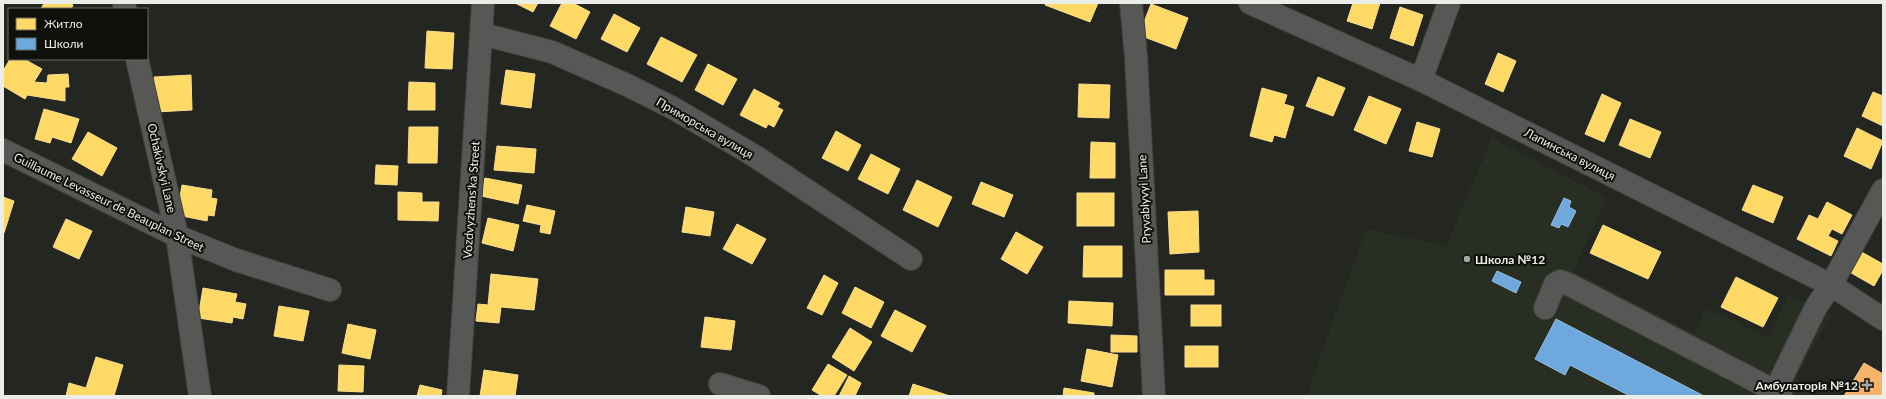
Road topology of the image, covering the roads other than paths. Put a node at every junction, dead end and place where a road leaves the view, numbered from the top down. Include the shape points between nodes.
1 (483, 3) edge
2 (1131, 3) edge
3 (1250, 3) edge
4 (1449, 3) edge
5 (482, 34) junction
6 (136, 60) edge
7 (1421, 80) junction
8 (3, 150) edge
9 (1883, 190) edge
10 (177, 236) junction
11 (911, 259) dead end
12 (1831, 285) junction
13 (330, 290) dead end
14 (1545, 308) dead end
15 (1883, 319) edge
16 (720, 384) dead end
17 (1778, 394) edge
18 (200, 396) edge
19 (458, 396) edge
20 (758, 396) edge
21 (1154, 396) edge

1 - 5 street, Vozdvyzhens'ka Street
2 - 21 street, Pryvablyvyi Lane
3 - 7 street, Лапинська вулиця
4 - 7 street
5 - 11 street, Приморська вулиця via 552,52 673,108 753,155
5 - 19 street, Vozdvyzhens'ka Street
6 - 10 street, Ochakivskyi Lane
7 - 12 street, Лапинська вулиця
8 - 10 street, Guillaume Levasseur de Beauplan Street
9 - 12 street
10 - 13 street, Guillaume Levasseur de Beauplan Street via 236,260
10 - 18 street, Ochakivskyi Lane
12 - 15 street, Лапинська вулиця
12 - 17 street via 1816,307
14 - 17 street via 1555,284 1560,281
16 - 20 street

